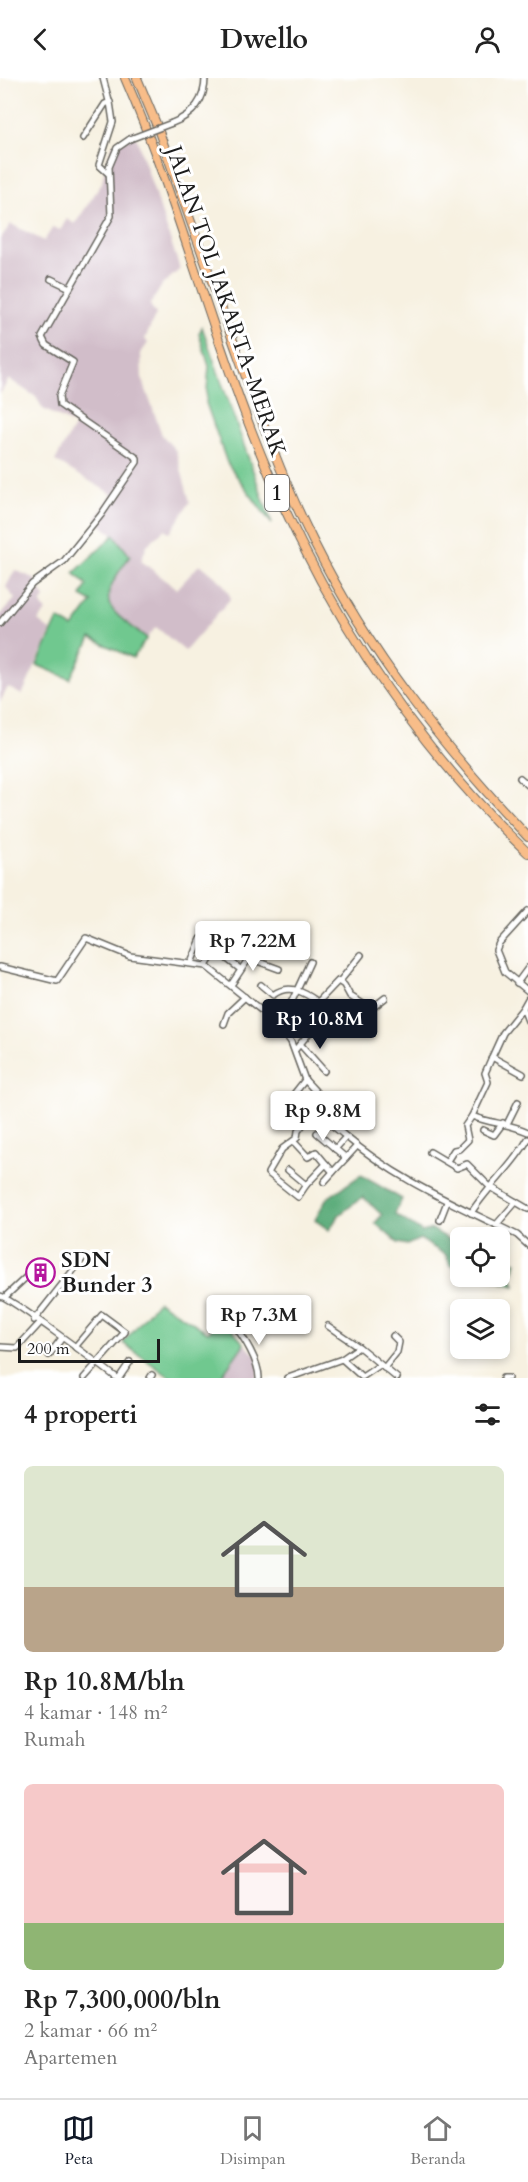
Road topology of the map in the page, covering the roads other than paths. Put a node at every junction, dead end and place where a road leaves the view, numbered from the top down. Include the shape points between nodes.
1 (103, 78) edge
2 (125, 78) edge
3 (137, 78) edge
4 (205, 78) edge
5 (109, 101) junction
6 (83, 138) dead end
7 (109, 174) junction
8 (51, 279) dead end
9 (68, 287) junction
10 (0, 623) edge
11 (520, 777) dead end
12 (528, 785) edge
13 (528, 837) edge
14 (528, 853) edge
15 (528, 911) edge
16 (233, 937) dead end
17 (269, 937) dead end
18 (201, 939) dead end
19 (361, 955) dead end
20 (249, 959) junction
21 (310, 962) dead end
22 (191, 963) junction
23 (206, 966) junction
24 (0, 968) edge
25 (528, 968) edge
26 (240, 969) junction
27 (279, 969) dead end
28 (340, 981) junction
29 (517, 983) junction
30 (231, 985) junction
31 (261, 985) dead end
32 (298, 989) junction
33 (528, 991) edge
34 (245, 997) junction
35 (385, 998) dead end
36 (528, 999) edge
37 (318, 1002) junction
38 (523, 1008) junction
39 (528, 1021) edge
40 (277, 1023) junction
41 (224, 1024) dead end
42 (300, 1044) junction
43 (295, 1050) junction
44 (492, 1057) junction
45 (324, 1071) dead end
46 (523, 1074) dead end
47 (305, 1080) junction
48 (319, 1095) junction
49 (518, 1102) dead end
50 (330, 1103) dead end
51 (286, 1104) dead end
52 (317, 1105) junction
53 (472, 1116) junction
54 (505, 1123) junction
55 (483, 1130) dead end
56 (528, 1132) edge
57 (317, 1133) dead end
58 (346, 1137) junction
59 (528, 1139) edge
60 (294, 1142) junction
61 (357, 1146) junction
62 (335, 1149) junction
63 (430, 1152) dead end
64 (346, 1158) junction
65 (447, 1161) junction
66 (326, 1164) junction
67 (288, 1170) dead end
68 (333, 1172) junction
69 (324, 1182) dead end
70 (306, 1185) junction
71 (489, 1186) junction
72 (298, 1197) junction
73 (305, 1202) dead end
74 (447, 1202) junction
75 (516, 1202) junction
76 (528, 1209) edge
77 (471, 1213) junction
78 (440, 1220) dead end
79 (496, 1225) junction
80 (528, 1245) edge
81 (84, 1258) dead end
82 (38, 1266) dead end
83 (3, 1296) edge
84 (37, 1322) junction
85 (233, 1324) dead end
86 (328, 1326) dead end
87 (393, 1336) dead end
88 (62, 1338) junction
89 (0, 1347) edge
90 (75, 1347) junction
91 (359, 1347) junction
92 (49, 1355) dead end
93 (342, 1359) junction
94 (97, 1362) junction
95 (130, 1362) dead end
96 (382, 1367) junction
97 (389, 1376) edge
98 (84, 1378) edge
99 (118, 1378) edge
100 (259, 1378) edge
101 (288, 1378) edge
102 (397, 1378) edge
103 (502, 1378) edge
104 (508, 1378) edge

1 - 5 street
2 - 14 highway, JALAN TOL JAKARTA–MERAK / 1 via 147,129 251,431 305,551 381,682 461,784
3 - 13 highway, JALAN TOL JAKARTA–MERAK / 1 via 269,443 313,541 347,603 402,687 469,774
4 - 7 street, bridge via 196,110 186,118 122,143 113,154
5 - 6 street
5 - 7 street via 113,123 99,165
7 - 9 street via 111,216
8 - 9 street
9 - 10 street via 42,337 46,345 73,362 58,400 64,409 120,445 138,462 64,561 32,584
11 - 12 street
15 - 29 street via 496,950 505,972
16 - 20 street
17 - 20 street via 260,939
18 - 22 street
19 - 28 street
20 - 26 street
20 - 27 street
21 - 32 street
22 - 23 street
22 - 24 street via 130,956 86,938 59,980
23 - 26 street via 216,950
23 - 30 street
25 - 29 street
26 - 30 street
28 - 35 street via 350,996 371,1010
28 - 37 street
29 - 33 street
30 - 34 street
31 - 32 street via 273,995
32 - 37 street
32 - 40 street
34 - 40 street
34 - 41 street via 228,1012
36 - 38 street
37 - 42 street via 326,1013
38 - 39 street
38 - 44 street via 503,1033
40 - 43 street
42 - 43 street
42 - 45 street
43 - 47 street
44 - 46 street
44 - 53 street via 485,1072 488,1083
47 - 48 street
47 - 51 street
48 - 50 street
48 - 52 street
49 - 54 street
52 - 58 street via 320,1114
52 - 60 street
53 - 54 street via 490,1123
53 - 65 street via 465,1126 468,1140
54 - 55 street via 494,1136
54 - 56 street
57 - 62 street
58 - 61 street
58 - 62 street
59 - 71 street via 518,1157
60 - 66 street via 308,1157 316,1152
60 - 72 street via 282,1149 268,1173
61 - 64 street
61 - 74 street via 408,1182
62 - 64 street
63 - 65 street
64 - 68 street
65 - 71 street via 458,1168 466,1164
66 - 68 street
66 - 70 street
67 - 70 street
68 - 69 street
70 - 72 street
71 - 75 street
71 - 77 street
72 - 73 street
74 - 77 street
74 - 78 street
75 - 76 street
75 - 79 street
77 - 79 street
79 - 80 street
81 - 84 street
82 - 83 street
83 - 84 street
84 - 88 street
84 - 89 street via 17,1348
85 - 100 street
86 - 91 street
87 - 96 street via 399,1342 397,1352
88 - 90 street
88 - 92 street
90 - 94 street
90 - 94 street via 100,1317 106,1316 125,1333
91 - 93 street
91 - 96 street
93 - 96 street via 362,1377
93 - 101 street
94 - 98 street
94 - 99 street
95 - 99 street
96 - 97 street
97 - 102 street
103 - 104 street

